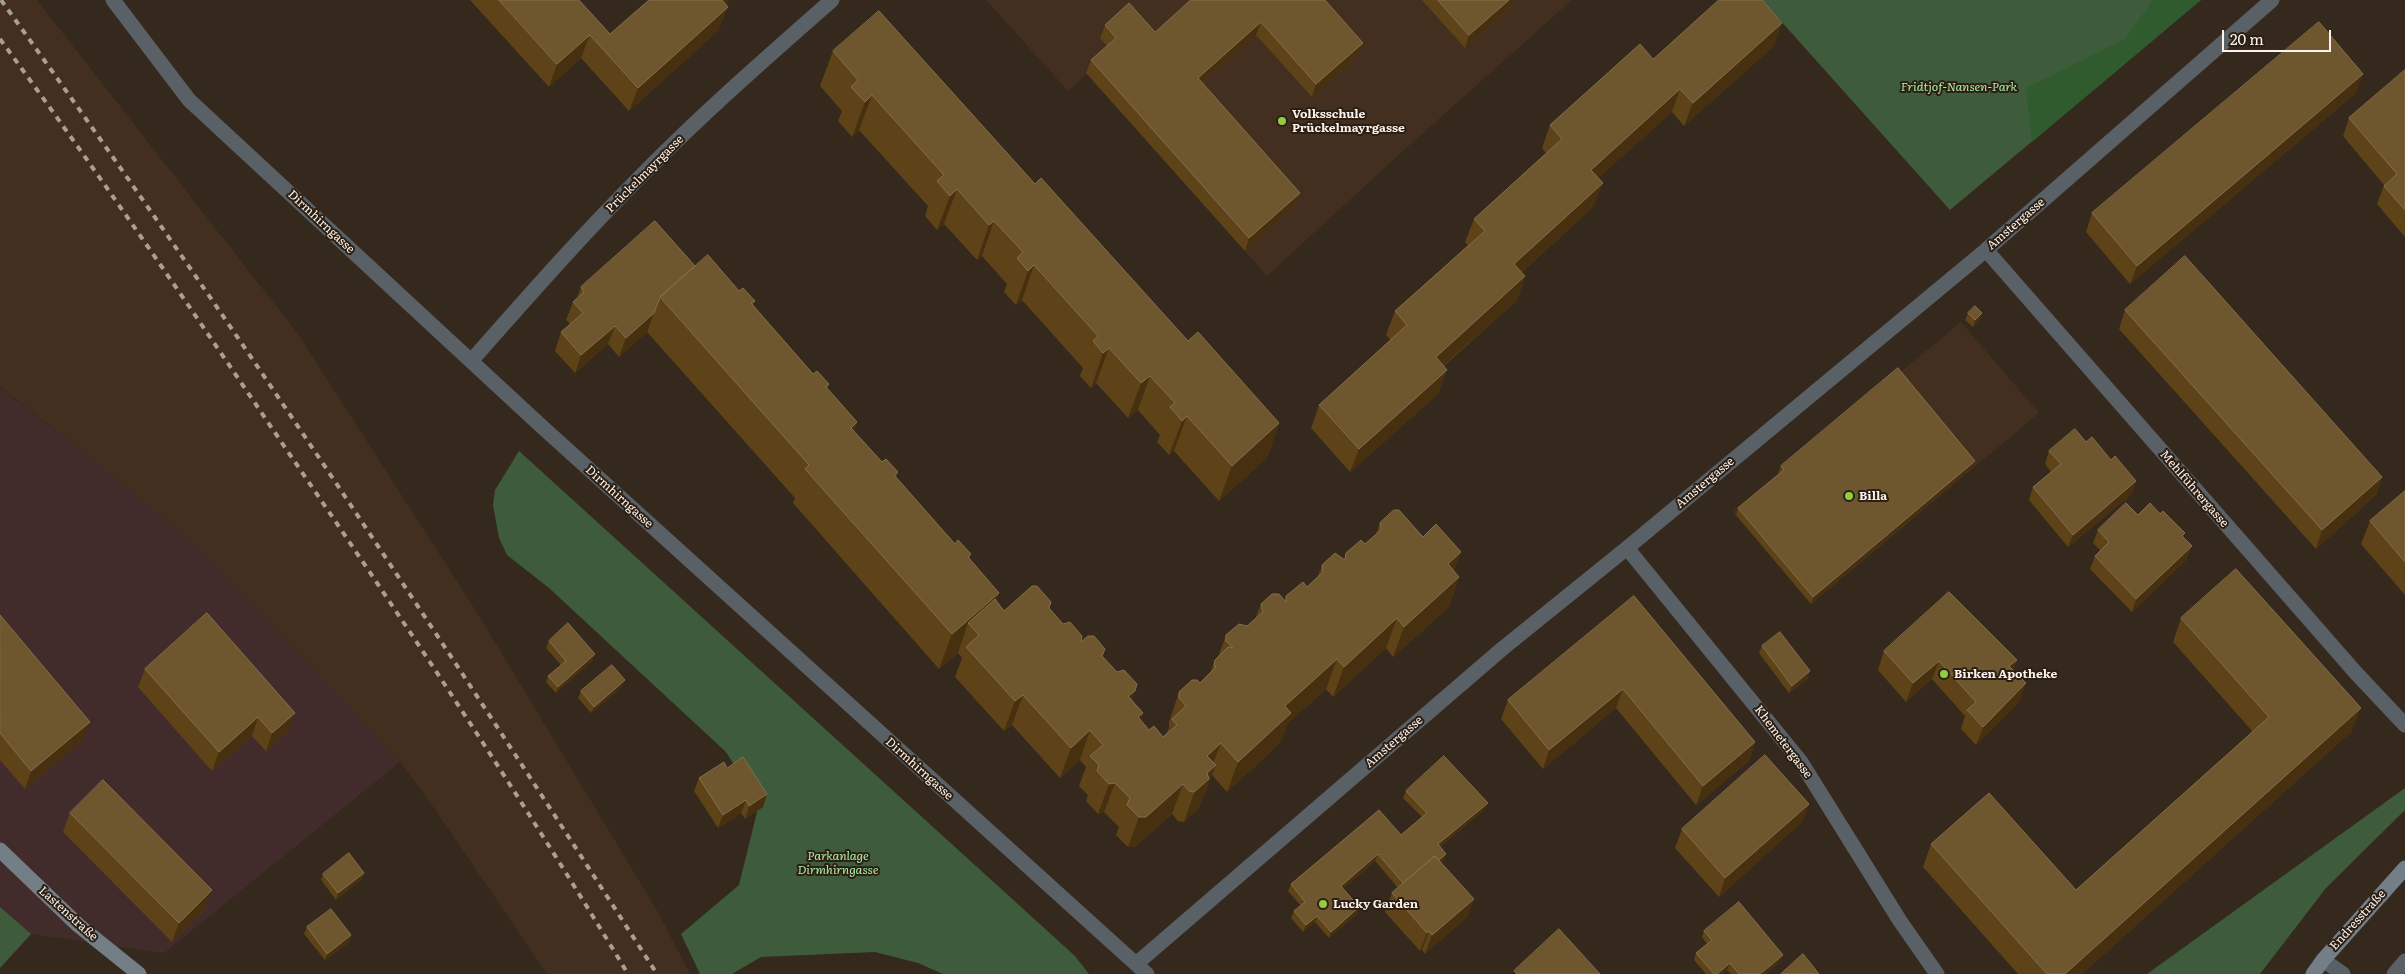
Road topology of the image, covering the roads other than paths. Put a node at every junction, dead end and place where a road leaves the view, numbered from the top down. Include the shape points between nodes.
1 (112, 0) edge
2 (832, 0) edge
3 (2272, 0) edge
4 (1986, 250) junction
5 (471, 361) junction
6 (1627, 548) junction
7 (2405, 725) edge
8 (0, 850) edge
9 (2405, 868) edge
10 (2323, 960) junction
11 (2405, 961) edge
12 (1141, 969) edge
13 (139, 974) edge
14 (1937, 974) edge
15 (2313, 974) edge
16 (2343, 974) edge
17 (2394, 974) edge

1 - 5 street, Dirmhirngasse via 189,100
2 - 5 street, Prückelmayrgasse via 640,177
3 - 4 street, Amstergasse
4 - 6 street, Amstergasse
4 - 7 street, Mehlführergasse
5 - 12 street, Dirmhirngasse
6 - 12 street, Amstergasse via 1502,649
6 - 14 street, Khemetergasse via 1801,762 1900,921
8 - 13 street, Lastenstraße via 78,925
9 - 10 street, Endresstraße
10 - 15 street, Endresstraße
10 - 16 street
11 - 17 street

